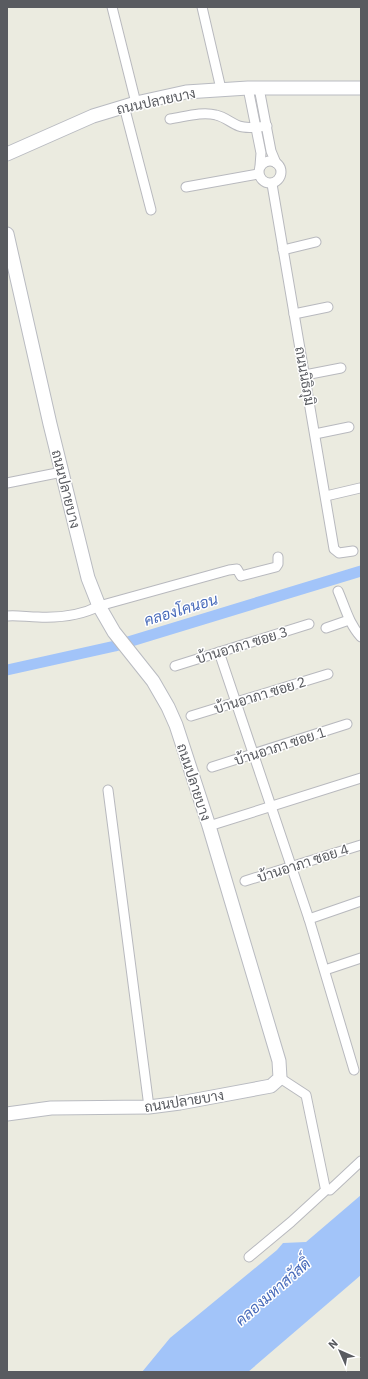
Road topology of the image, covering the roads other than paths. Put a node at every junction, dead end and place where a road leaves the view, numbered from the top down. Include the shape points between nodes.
1 (112, 7) edge
2 (202, 7) edge
3 (254, 88) junction
4 (361, 88) edge
5 (221, 89) junction
6 (130, 104) junction
7 (170, 119) dead end
8 (267, 126) junction
9 (256, 128) junction
10 (7, 154) edge
11 (276, 163) junction
12 (259, 170) junction
13 (272, 184) junction
14 (186, 187) dead end
15 (151, 210) dead end
16 (7, 234) edge
17 (316, 242) dead end
18 (283, 250) junction
19 (328, 307) dead end
20 (294, 314) junction
21 (341, 368) dead end
22 (305, 375) junction
23 (349, 427) dead end
24 (315, 434) junction
25 (62, 472) junction
26 (7, 483) edge
27 (360, 488) dead end
28 (326, 496) junction
29 (353, 551) dead end
30 (278, 557) dead end
31 (338, 591) dead end
32 (99, 606) junction
33 (7, 616) edge
34 (350, 620) junction
35 (309, 624) dead end
36 (326, 628) dead end
37 (361, 637) edge
38 (219, 652) junction
39 (175, 666) dead end
40 (328, 674) dead end
41 (236, 702) junction
42 (191, 716) dead end
43 (347, 724) dead end
44 (253, 754) junction
45 (212, 767) dead end
46 (361, 778) edge
47 (108, 790) dead end
48 (270, 806) junction
49 (208, 826) junction
50 (361, 845) edge
51 (291, 866) junction
52 (245, 882) dead end
53 (361, 901) edge
54 (309, 919) junction
55 (361, 958) edge
56 (325, 970) junction
57 (354, 1070) dead end
58 (280, 1078) junction
59 (149, 1107) junction
60 (7, 1114) edge
61 (361, 1161) edge
62 (327, 1189) junction
63 (249, 1257) dead end

1 - 6 street
2 - 5 street
3 - 4 street, ถนนปลายบาง
3 - 5 street, ถนนปลายบาง
3 - 8 street
3 - 9 street
5 - 6 street, ถนนปลายบาง via 186,92
6 - 10 street, ถนนปลายบาง via 93,116
6 - 15 street
7 - 9 street via 211,114 239,126
8 - 9 street
8 - 11 street via 271,151
9 - 12 street via 261,153
11 - 12 street via 268,161
11 - 13 street via 281,175
12 - 13 street via 260,179
12 - 14 street
13 - 18 street, ถนนนิธิภุมิ
16 - 25 street, ถนนปลายบาง
17 - 18 street
18 - 20 street, ถนนนิธิภุมิ
19 - 20 street
20 - 22 street, ถนนนิธิภุมิ
21 - 22 street
22 - 24 street, ถนนนิธิภุมิ
23 - 24 street
24 - 28 street, ถนนนิธิภุมิ
25 - 26 street
25 - 32 street, ถนนปลายบาง via 88,578
27 - 28 street
28 - 29 street, ถนนนิธิภุมิ via 334,550 339,553
30 - 32 street via 276,567 242,576 238,570 232,569
31 - 34 street
32 - 33 street via 87,612 65,616
32 - 49 street, ถนนปลายบาง via 114,632 153,681 168,707 176,724
34 - 36 street
34 - 37 street via 354,630
35 - 38 street, บ้านอาภา ซอย 3
38 - 39 street, บ้านอาภา ซอย 3
38 - 41 street
40 - 41 street, บ้านอาภา ซอย 2
41 - 42 street, บ้านอาภา ซอย 2
41 - 44 street
43 - 44 street, บ้านอาภา ซอย 1
44 - 45 street, บ้านอาภา ซอย 1
44 - 48 street
46 - 48 street
47 - 59 street
48 - 49 street
48 - 51 street
49 - 58 street, ถนนปลายบาง via 278,1061
50 - 51 street, บ้านอาภา ซอย 4
51 - 52 street, บ้านอาภา ซอย 4
51 - 54 street
53 - 54 street
54 - 56 street
55 - 56 street
56 - 57 street
58 - 59 street, ถนนปลายบาง via 271,1086
58 - 62 street via 306,1095
59 - 60 street, ถนนปลายบาง via 51,1108
61 - 62 street via 330,1190
62 - 63 street

